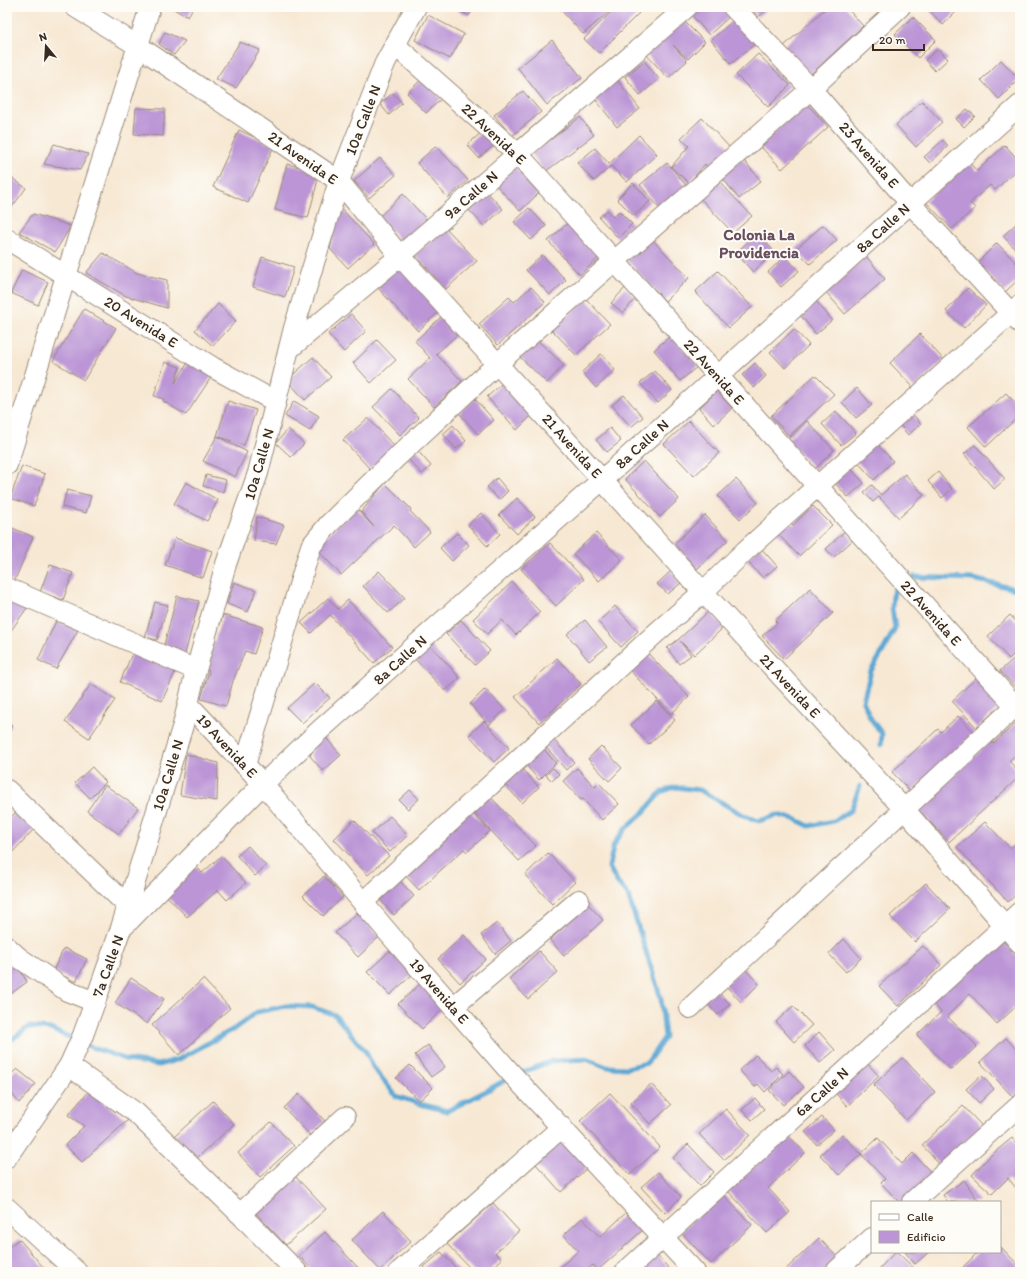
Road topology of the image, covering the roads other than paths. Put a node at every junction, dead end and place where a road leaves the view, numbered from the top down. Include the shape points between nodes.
1 (75, 7) edge
2 (150, 7) edge
3 (416, 7) edge
4 (687, 7) edge
5 (733, 7) edge
6 (900, 7) edge
7 (395, 45) junction
8 (138, 46) junction
9 (811, 89) junction
10 (1020, 104) edge
11 (518, 154) junction
12 (339, 181) junction
13 (910, 203) junction
14 (7, 239) edge
15 (400, 256) junction
16 (614, 261) junction
17 (66, 275) junction
18 (1017, 313) edge
19 (289, 349) junction
20 (497, 364) junction
21 (718, 376) junction
22 (276, 402) junction
23 (7, 465) edge
24 (602, 480) junction
25 (818, 487) junction
26 (7, 588) edge
27 (703, 592) junction
28 (196, 670) junction
29 (189, 705) junction
30 (1018, 707) edge
31 (245, 765) junction
32 (263, 784) junction
33 (7, 790) edge
34 (904, 809) junction
35 (579, 900) dead end
36 (363, 902) junction
37 (128, 906) junction
38 (1020, 912) edge
39 (1005, 926) junction
40 (121, 928) junction
41 (1020, 944) edge
42 (7, 947) edge
43 (95, 1002) junction
44 (453, 1007) junction
45 (690, 1008) dead end
46 (75, 1051) junction
47 (1020, 1105) edge
48 (345, 1118) dead end
49 (562, 1127) junction
50 (7, 1157) edge
51 (913, 1201) edge
52 (7, 1208) edge
53 (240, 1214) junction
54 (663, 1237) junction
55 (871, 1239) edge
56 (77, 1272) edge
57 (297, 1272) edge
58 (399, 1272) edge
59 (625, 1272) edge
60 (695, 1272) edge
61 (834, 1272) edge

1 - 8 street, 21 Avenida E
2 - 8 street
3 - 7 street, 10a Calle N
4 - 11 street, 9a Calle N
5 - 9 street, 23 Avenida E
6 - 9 street
7 - 11 street, 22 Avenida E
7 - 12 street, 10a Calle N via 385,63
8 - 12 street, 21 Avenida E
8 - 17 street
9 - 13 street, 23 Avenida E
9 - 16 street
10 - 13 street, 8a Calle N
11 - 15 street, 9a Calle N
11 - 16 street, 22 Avenida E
12 - 15 street, 21 Avenida E
12 - 19 street, 10a Calle N
13 - 18 street, 23 Avenida E
13 - 21 street, 8a Calle N
14 - 17 street, 20 Avenida E
15 - 19 street, 9a Calle N
15 - 20 street, 21 Avenida E
16 - 20 street
16 - 21 street, 22 Avenida E
17 - 22 street, 20 Avenida E via 214,368
17 - 23 street
18 - 25 street
19 - 22 street, 10a Calle N
20 - 24 street, 21 Avenida E
20 - 31 street via 397,457 329,524 311,546
21 - 24 street, 8a Calle N
21 - 25 street, 22 Avenida E
22 - 28 street, 10a Calle N via 258,473 226,564
24 - 27 street, 21 Avenida E
24 - 32 street, 8a Calle N via 320,730
25 - 27 street
25 - 30 street, 22 Avenida E
26 - 28 street
27 - 34 street, 21 Avenida E
27 - 36 street
28 - 29 street, 10a Calle N
29 - 31 street, 19 Avenida E
29 - 37 street, 10a Calle N
30 - 34 street
31 - 32 street, 19 Avenida E
32 - 36 street, 19 Avenida E
32 - 40 street, 7a Calle N
33 - 37 street
34 - 39 street, 21 Avenida E
34 - 45 street
35 - 44 street
36 - 44 street, 19 Avenida E
37 - 40 street, 10a Calle N
38 - 39 street, 6a Calle N
39 - 41 street, 21 Avenida E
39 - 54 street, 6a Calle N
40 - 43 street, 7a Calle N
42 - 43 street via 67,991
43 - 46 street, 7a Calle N
44 - 49 street, 19 Avenida E
46 - 50 street, 7a Calle N
46 - 53 street
47 - 51 street
48 - 53 street
49 - 54 street, 19 Avenida E
49 - 58 street
52 - 56 street
53 - 57 street
54 - 59 street, 6a Calle N
54 - 60 street, 19 Avenida E
55 - 61 street

